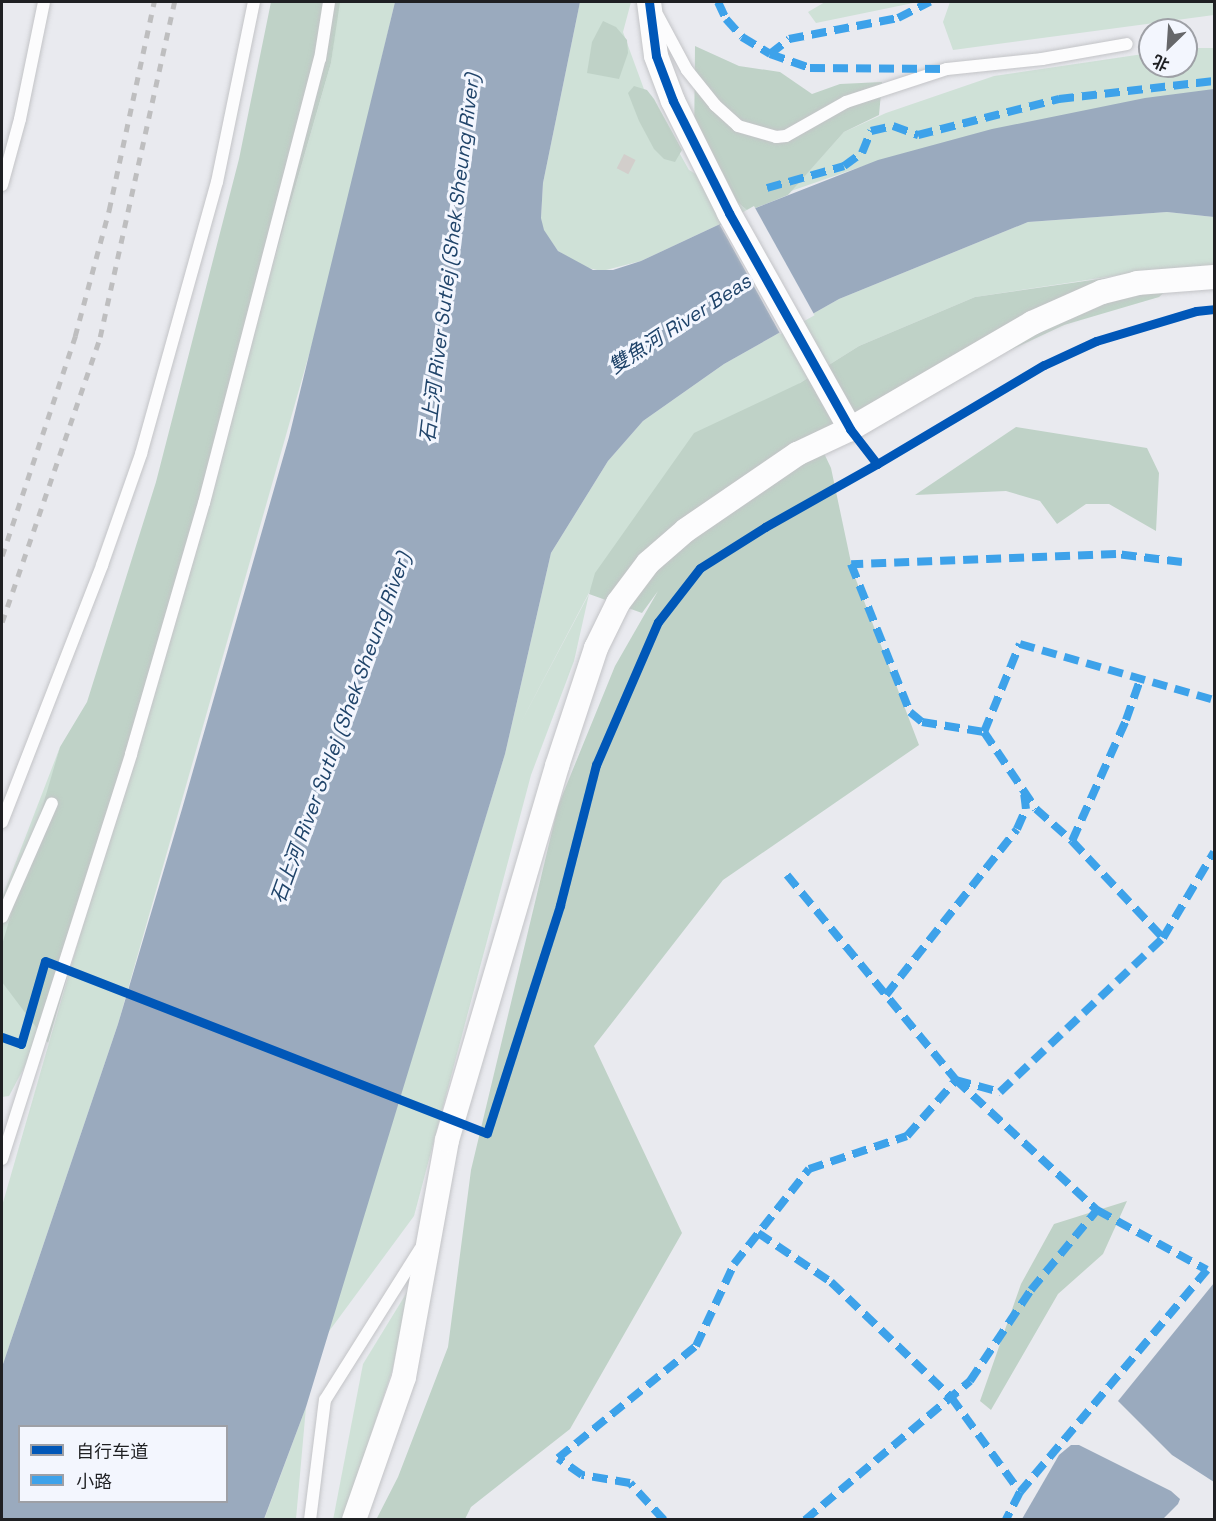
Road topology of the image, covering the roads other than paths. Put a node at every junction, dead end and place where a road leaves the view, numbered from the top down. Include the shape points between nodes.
1 (44, 2) edge
2 (254, 2) edge
3 (329, 2) edge
4 (650, 2) edge
5 (1127, 44) dead end
6 (2, 185) edge
7 (1215, 277) edge
8 (850, 429) junction
9 (52, 803) dead end
10 (2, 822) edge
11 (2, 917) edge
12 (4, 1138) edge
13 (2, 1159) edge
14 (430, 1235) junction
15 (310, 1520) edge
16 (354, 1520) edge

1 - 6 lane
2 - 10 lane via 217,182 141,454
3 - 12 lane via 320,59 201,514 131,754
4 - 5 lane via 671,43 715,105 738,126 776,137 786,136 846,102 947,69 1042,59
4 - 8 street via 656,56 673,101 729,213
7 - 8 street via 1137,282 1102,292 1032,323
8 - 14 street via 797,454 686,530 648,563 618,603 596,648 557,766 447,1140
9 - 11 lane
12 - 13 lane
14 - 15 lane via 325,1400
14 - 16 street via 404,1377

